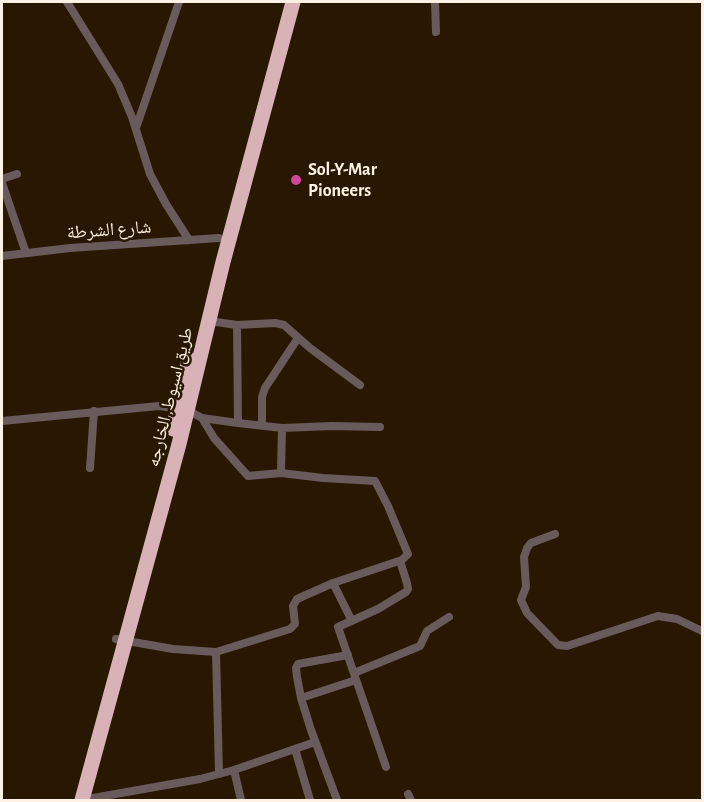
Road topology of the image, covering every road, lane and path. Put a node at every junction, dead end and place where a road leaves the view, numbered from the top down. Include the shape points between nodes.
1 (67, 2) edge
2 (179, 2) edge
3 (282, 2) edge
4 (292, 2) edge
5 (435, 2) edge
6 (436, 32) dead end
7 (256, 117) junction
8 (136, 129) junction
9 (17, 174) dead end
10 (2, 179) edge
11 (2, 183) edge
12 (219, 238) junction
13 (189, 240) junction
14 (26, 253) junction
15 (2, 256) edge
16 (218, 261) junction
17 (209, 321) junction
18 (237, 325) junction
19 (298, 338) junction
20 (360, 385) dead end
21 (182, 409) junction
22 (94, 411) junction
23 (201, 418) junction
24 (2, 421) edge
25 (238, 423) junction
26 (262, 425) junction
27 (380, 427) dead end
28 (282, 428) junction
29 (90, 468) dead end
30 (280, 473) junction
31 (555, 534) dead end
32 (400, 561) junction
33 (333, 583) junction
34 (449, 616) dead end
35 (352, 621) junction
36 (702, 631) edge
37 (121, 640) junction
38 (216, 652) junction
39 (348, 655) junction
40 (355, 676) junction
41 (301, 698) junction
42 (315, 742) junction
43 (295, 750) junction
44 (386, 767) dead end
45 (234, 770) junction
46 (219, 774) junction
47 (82, 800) edge
48 (72, 801) edge
49 (241, 801) edge
50 (310, 801) edge
51 (337, 801) edge

1 - 8 street via 118,84
2 - 8 street
3 - 7 highway, طريق اسيوط, الخارجه
4 - 7 highway, طريق اسيوط, الخارجه
5 - 6 street
7 - 12 highway, طريق اسيوط, الخارجه
7 - 16 highway, طريق اسيوط, الخارجه
8 - 13 street via 150,174
9 - 10 street
11 - 14 street
12 - 13 street, شارع الشرطة
12 - 16 highway, طريق اسيوط, الخارجه
13 - 14 street, شارع الشرطة
14 - 15 street, شارع الشرطة
16 - 17 highway, طريق اسيوط, الخارجه
16 - 21 highway, طريق اسيوط, الخارجه
17 - 18 street
17 - 21 highway, طريق اسيوط, الخارجه
18 - 19 street via 281,324
18 - 25 street
19 - 20 street
19 - 26 street via 265,388
21 - 22 street via 148,406
21 - 23 street
21 - 37 highway, طريق اسيوط, الخارجه via 170,442
22 - 24 street
22 - 29 street
23 - 25 street
23 - 30 street via 246,474
25 - 26 street
26 - 28 street
27 - 28 street
28 - 30 street
30 - 32 street via 375,481 405,544 408,554
31 - 36 street via 527,548 526,587 521,600 527,613 558,645 567,646 658,616 677,618
32 - 33 street
32 - 35 street via 407,590
33 - 35 street
33 - 38 street via 295,600 292,628
34 - 40 street via 427,631 420,646
35 - 39 street via 339,627
37 - 38 street
37 - 47 highway, طريق اسيوط, الخارجه
37 - 48 highway, طريق اسيوط, الخارجه
38 - 46 street
39 - 40 street
39 - 41 street via 298,664
40 - 41 street
40 - 44 street
41 - 42 street
42 - 43 street
42 - 51 street
43 - 45 street
43 - 50 street
45 - 46 street
45 - 49 street
46 - 47 street

